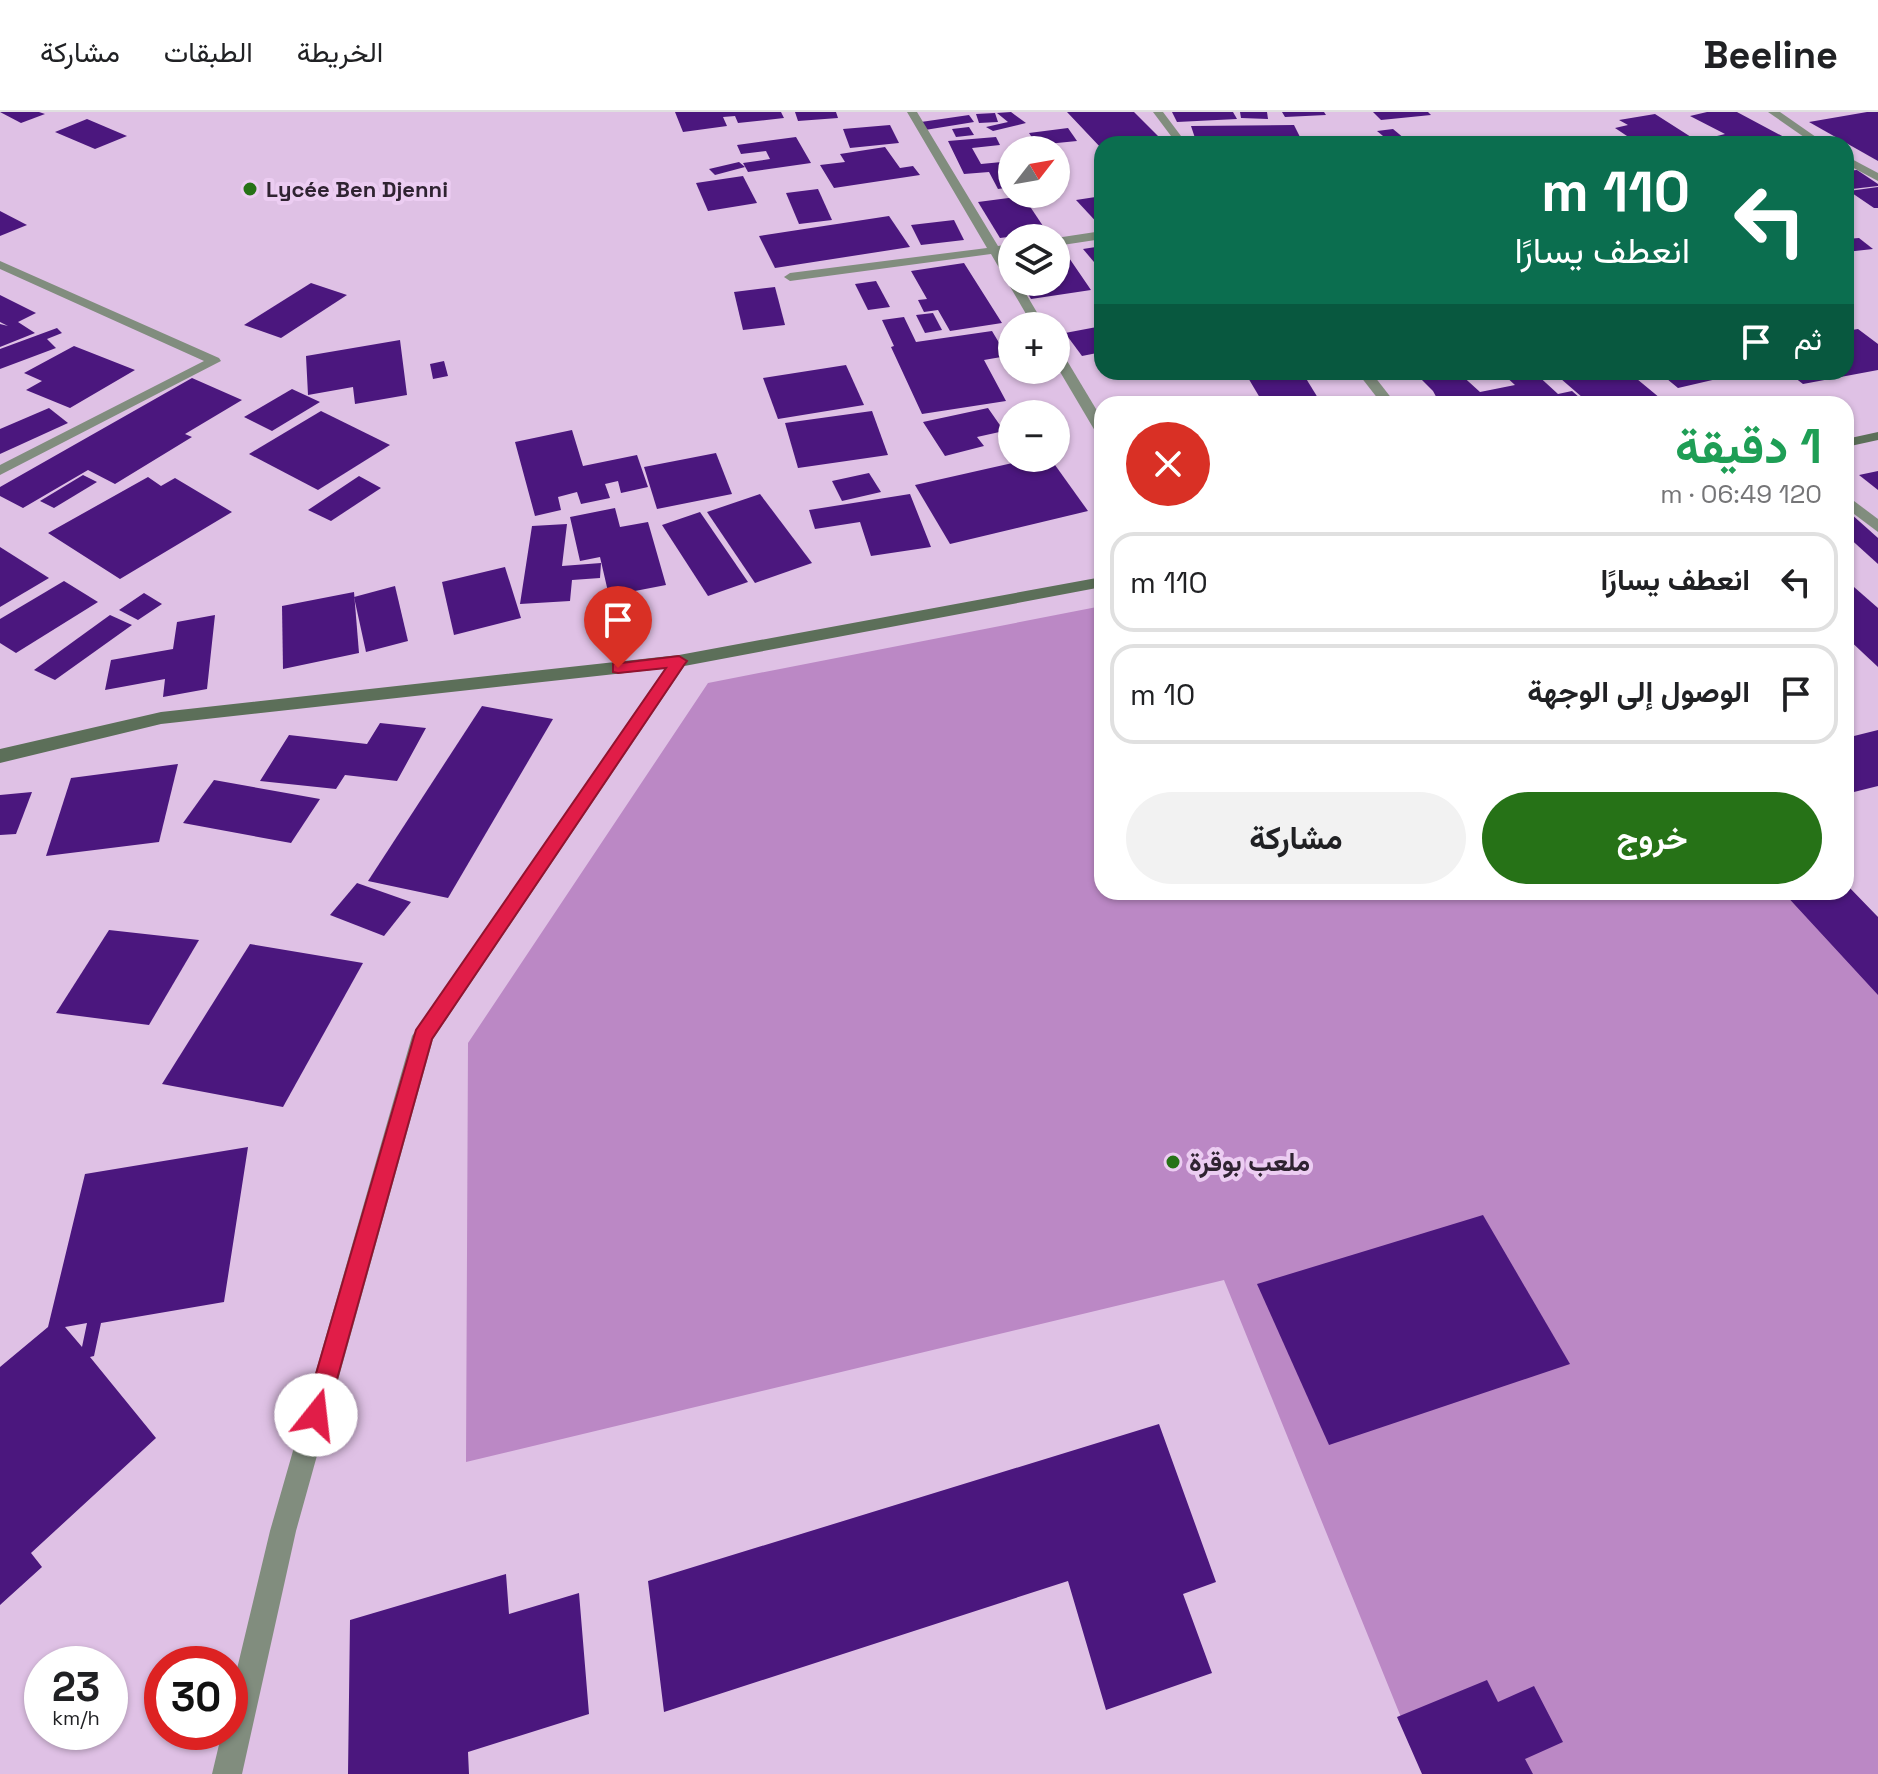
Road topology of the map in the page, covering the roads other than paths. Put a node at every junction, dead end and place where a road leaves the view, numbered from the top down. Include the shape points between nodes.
1 (912, 112) edge
2 (1158, 112) edge
3 (1773, 112) edge
4 (1176, 136) edge
5 (1809, 136) edge
6 (1854, 164) edge
7 (1878, 178) edge
8 (1094, 236) edge
9 (1070, 240) edge
10 (994, 250) junction
11 (998, 250) edge
12 (998, 257) edge
13 (0, 265) edge
14 (790, 277) dead end
15 (1070, 377) edge
16 (1370, 380) edge
17 (1383, 396) edge
18 (1094, 418) edge
19 (1878, 436) edge
20 (1854, 441) edge
21 (0, 471) edge
22 (1854, 507) edge
23 (1878, 527) edge
24 (1094, 583) edge
25 (679, 661) junction
26 (0, 756) edge
27 (227, 1774) edge

1 - 10 street
2 - 4 street
3 - 5 street
6 - 7 street
8 - 9 street
10 - 11 street
10 - 12 street
10 - 14 street
13 - 21 street via 214,361
15 - 18 street
16 - 17 street
19 - 20 main road
22 - 23 street
24 - 25 main road
25 - 26 main road via 161,718
25 - 27 street via 423,1036 283,1531

